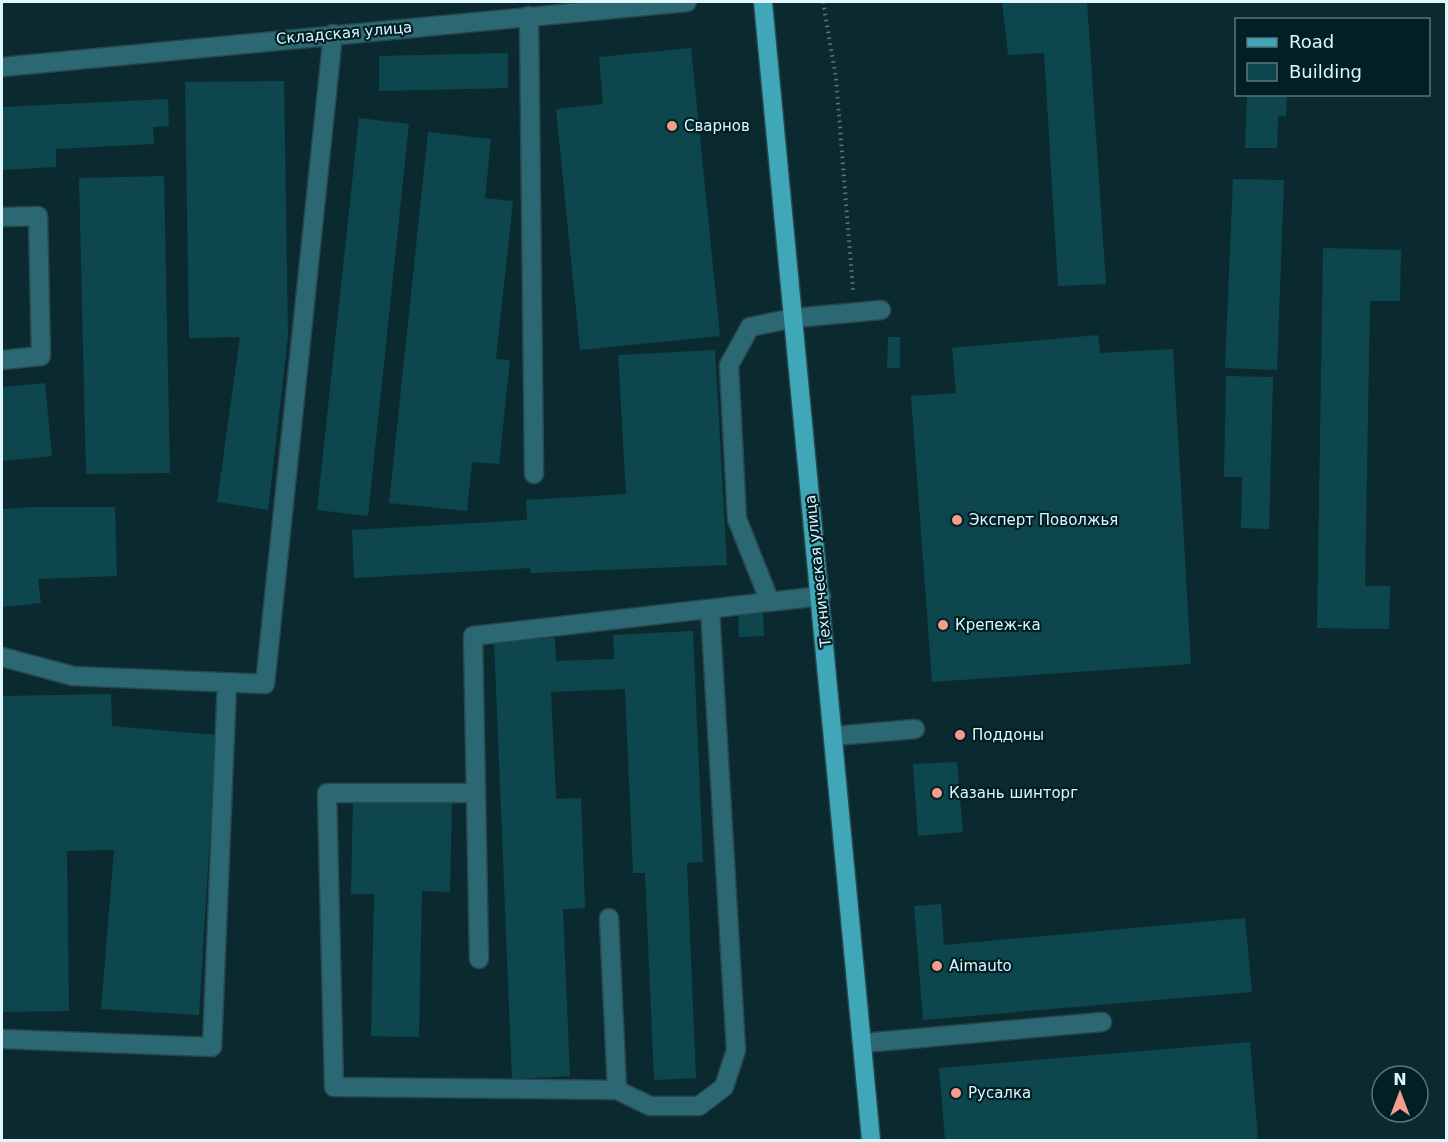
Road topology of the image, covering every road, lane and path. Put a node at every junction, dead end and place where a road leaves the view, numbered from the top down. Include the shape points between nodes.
1 (687, 2) edge
2 (763, 2) edge
3 (822, 2) edge
4 (529, 16) junction
5 (333, 34) junction
6 (2, 67) edge
7 (2, 217) edge
8 (881, 310) dead end
9 (854, 312) junction
10 (794, 318) junction
11 (2, 360) edge
12 (534, 474) dead end
13 (821, 596) junction
14 (770, 602) junction
15 (710, 609) junction
16 (2, 657) edge
17 (227, 683) junction
18 (915, 729) dead end
19 (834, 736) junction
20 (476, 793) junction
21 (609, 918) dead end
22 (479, 959) dead end
23 (1102, 1022) dead end
24 (2, 1039) edge
25 (863, 1043) junction
26 (617, 1090) junction
27 (871, 1140) edge

1 - 4 lane, Складская улица
2 - 10 main road, Техническая улица
3 - 9 path via 836,78
4 - 5 lane, Складская улица
4 - 12 lane
5 - 6 lane, Складская улица
5 - 17 lane via 265,684
7 - 11 lane via 38,216 40,356
8 - 9 lane
9 - 10 lane
10 - 13 main road, Техническая улица
10 - 14 lane via 750,327 729,365 737,519
13 - 14 lane
13 - 19 main road, Техническая улица
14 - 15 lane
15 - 20 lane via 474,636
15 - 26 lane via 736,1050 724,1087 699,1106 650,1106
16 - 17 lane via 73,676
17 - 24 lane via 212,1047
18 - 19 lane
19 - 25 main road, Техническая улица
20 - 22 lane
20 - 26 lane via 327,793 334,1087
21 - 26 lane
23 - 25 lane
25 - 27 main road, Техническая улица

